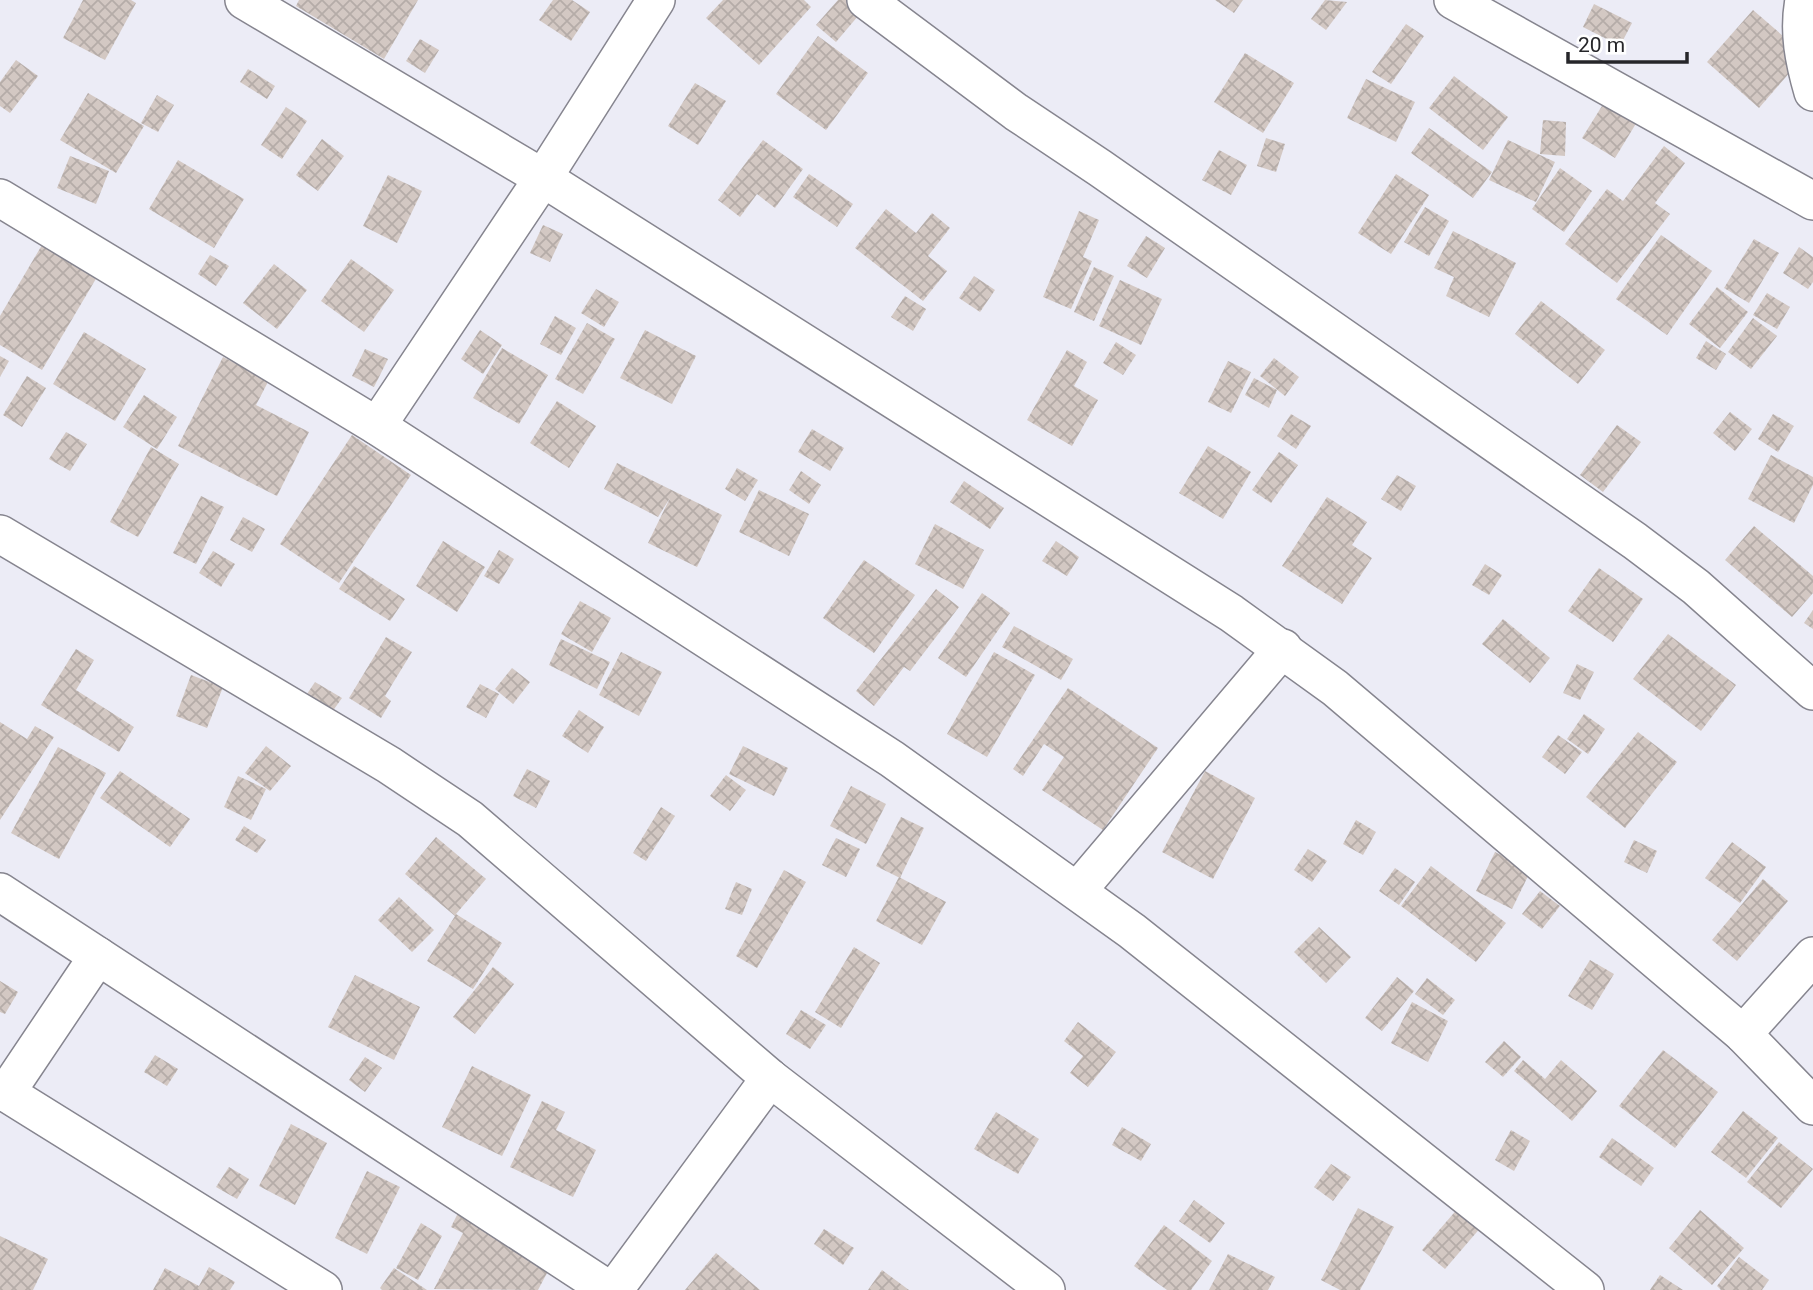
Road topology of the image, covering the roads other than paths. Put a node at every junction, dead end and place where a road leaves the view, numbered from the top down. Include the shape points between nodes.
1 (244, 0) edge
2 (656, 0) edge
3 (866, 0) edge
4 (1452, 0) edge
5 (1804, 0) edge
6 (1813, 92) edge
7 (543, 178) junction
8 (0, 198) edge
9 (1813, 201) edge
10 (377, 426) junction
11 (0, 534) edge
12 (1283, 648) junction
13 (1813, 691) edge
14 (1078, 890) junction
15 (0, 892) edge
16 (98, 956) junction
17 (1813, 956) edge
18 (1743, 1034) junction
19 (769, 1078) junction
20 (3, 1091) edge
21 (1813, 1106) edge
22 (323, 1290) edge
23 (612, 1290) edge
24 (1046, 1290) edge
25 (1585, 1290) edge

1 - 7 street
2 - 7 street
3 - 13 street via 1016,112 1635,541 1696,587
4 - 9 street
5 - 6 street via 1801,35
7 - 10 street
7 - 12 street
8 - 10 street
10 - 14 street via 892,759
11 - 19 street via 389,765 470,819
12 - 14 street
12 - 18 street
14 - 25 street
15 - 16 street
16 - 20 street
16 - 23 street
17 - 18 street
18 - 21 street
19 - 23 street
19 - 24 street
20 - 22 street

